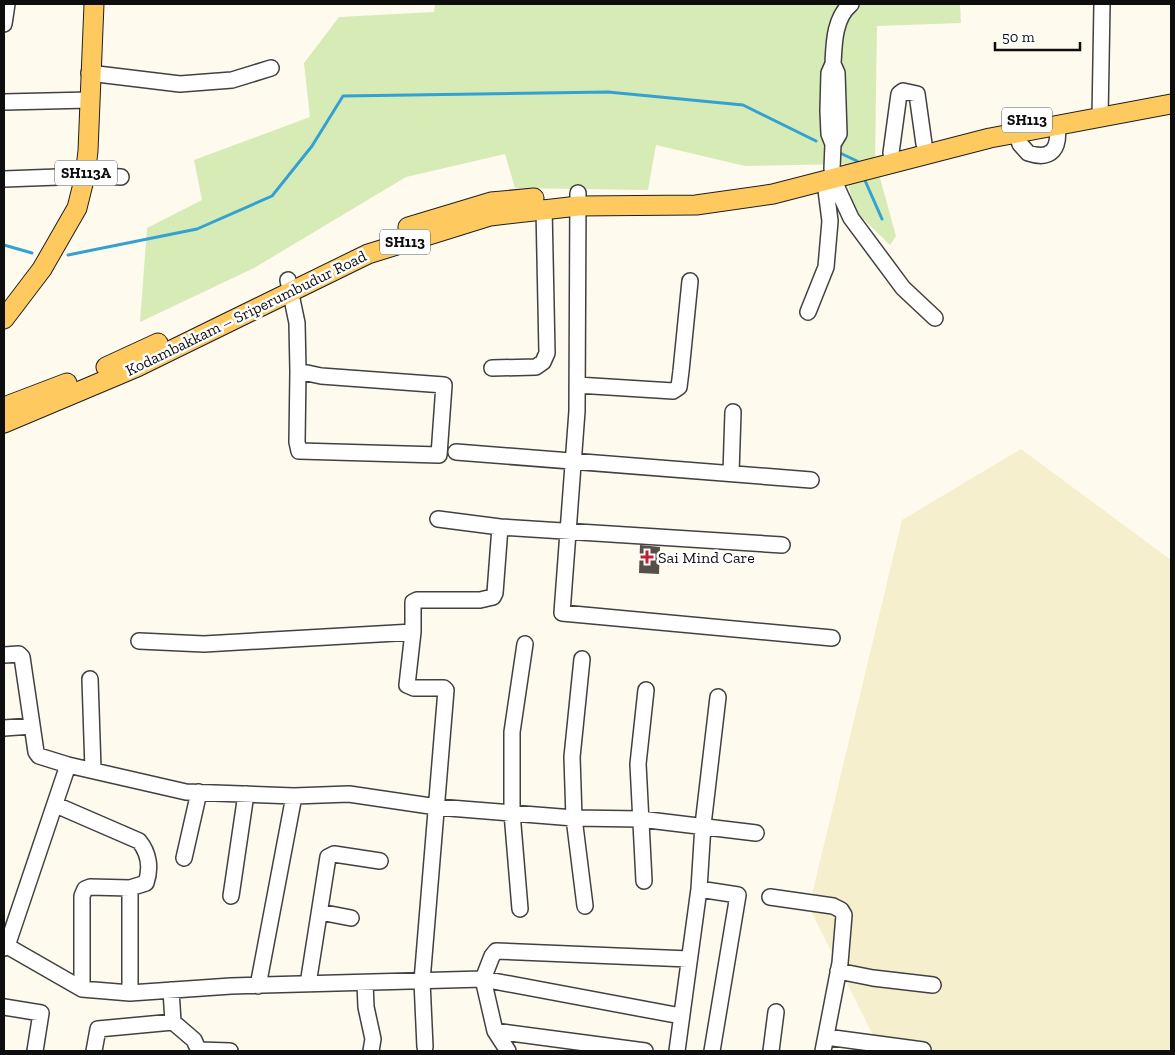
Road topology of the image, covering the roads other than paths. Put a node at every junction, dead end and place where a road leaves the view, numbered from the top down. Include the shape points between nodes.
1 (8, 4) edge
2 (94, 4) edge
3 (851, 4) edge
4 (1102, 4) edge
5 (4, 24) edge
6 (271, 68) dead end
7 (89, 73) junction
8 (1171, 93) edge
9 (90, 100) junction
10 (4, 102) edge
11 (1171, 104) edge
12 (1099, 111) junction
13 (1057, 126) junction
14 (1016, 133) junction
15 (923, 138) junction
16 (889, 153) junction
17 (832, 175) junction
18 (85, 176) junction
19 (122, 177) dead end
20 (4, 179) edge
21 (578, 199) junction
22 (544, 208) junction
23 (690, 281) dead end
24 (289, 286) junction
25 (808, 312) dead end
26 (935, 318) dead end
27 (4, 319) edge
28 (492, 368) dead end
29 (298, 371) junction
30 (577, 385) junction
31 (4, 407) edge
32 (733, 412) dead end
33 (4, 423) edge
34 (456, 452) dead end
35 (573, 462) junction
36 (731, 474) junction
37 (812, 480) dead end
38 (438, 519) dead end
39 (500, 527) junction
40 (569, 530) junction
41 (782, 545) dead end
42 (413, 632) junction
43 (832, 638) dead end
44 (139, 641) dead end
45 (525, 644) dead end
46 (4, 655) edge
47 (582, 659) dead end
48 (90, 679) dead end
49 (646, 690) dead end
50 (718, 697) dead end
51 (32, 726) junction
52 (4, 728) edge
53 (68, 765) junction
54 (93, 769) junction
55 (199, 792) junction
56 (246, 794) junction
57 (294, 796) junction
58 (56, 805) junction
59 (437, 807) junction
60 (512, 813) junction
61 (574, 818) junction
62 (640, 819) junction
63 (703, 825) junction
64 (756, 833) dead end
65 (184, 858) dead end
66 (380, 860) dead end
67 (644, 881) dead end
68 (130, 888) junction
69 (699, 889) junction
70 (231, 896) dead end
71 (770, 897) dead end
72 (585, 906) dead end
73 (520, 909) dead end
74 (320, 912) junction
75 (351, 918) dead end
76 (5, 947) edge
77 (689, 959) junction
78 (838, 971) junction
79 (484, 980) junction
80 (422, 981) junction
81 (365, 982) junction
82 (308, 984) junction
83 (933, 985) dead end
84 (258, 986) junction
85 (82, 989) junction
86 (171, 990) junction
87 (130, 993) junction
88 (4, 1007) edge
89 (776, 1012) dead end
90 (681, 1016) junction
91 (173, 1022) junction
92 (495, 1031) junction
93 (824, 1044) edge
94 (425, 1047) dead end
95 (923, 1050) dead end
96 (35, 1051) edge
97 (94, 1051) edge
98 (199, 1051) edge
99 (230, 1051) edge
100 (371, 1051) edge
101 (508, 1051) edge
102 (645, 1051) edge
103 (677, 1051) edge
104 (712, 1051) edge
105 (771, 1051) edge

1 - 5 street
2 - 7 main road, SH113A
3 - 17 street via 839,21 829,73 833,111 829,134 833,144
4 - 12 street
6 - 7 street via 232,80 180,84
7 - 9 main road, SH113A
8 - 12 main road, Kodambakkam – Sriperumbudur Road / SH113
9 - 10 street
9 - 18 main road, SH113A
11 - 12 main road, Kodambakkam – Sriperumbudur Road / SH113
12 - 13 main road, Kodambakkam – Sriperumbudur Road / SH113
12 - 15 main road, Kodambakkam – Sriperumbudur Road / SH113
13 - 14 main road, Kodambakkam – Sriperumbudur Road / SH113
13 - 14 street via 1056,147 1044,154 1028,153
14 - 16 main road, Kodambakkam – Sriperumbudur Road / SH113
15 - 16 main road, Kodambakkam – Sriperumbudur Road / SH113
15 - 16 street via 917,94 903,91 899,94
16 - 17 main road, Kodambakkam – Sriperumbudur Road / SH113
17 - 21 main road, Kodambakkam – Sriperumbudur Road / SH113 via 773,194 696,205
17 - 25 street via 826,267
17 - 26 street via 851,218 903,288
18 - 19 street
18 - 20 street
18 - 27 main road, SH113A via 77,208 42,269
21 - 22 main road, Kodambakkam – Sriperumbudur Road / SH113
21 - 24 main road, Kodambakkam – Sriperumbudur Road / SH113 via 491,202 468,208 354,247
21 - 30 street
22 - 24 main road, Kodambakkam – Sriperumbudur Road / SH113 via 490,216 368,254
22 - 28 street via 547,353 536,367
23 - 30 street via 679,386 673,391
24 - 29 street via 297,324
24 - 31 main road, Kodambakkam – Sriperumbudur Road / SH113 via 98,371
24 - 33 main road, Kodambakkam – Sriperumbudur Road / SH113 via 137,367
29 - 29 street via 316,376 444,385 439,455 299,451
30 - 35 street
32 - 36 street
34 - 35 street
35 - 36 street
35 - 40 street
36 - 37 street
38 - 39 street
39 - 40 street
39 - 42 street via 493,597 417,600 412,608
40 - 41 street
40 - 43 street via 562,613
42 - 44 street via 204,644
42 - 59 street via 407,678 409,688 446,690
45 - 60 street via 512,732
46 - 51 street via 19,654 22,657
47 - 61 street via 572,757
48 - 54 street
49 - 62 street via 638,764
50 - 63 street
51 - 52 street
51 - 53 street via 39,756
53 - 54 street
53 - 58 street
54 - 55 street via 186,792
55 - 56 street
55 - 65 street
56 - 57 street
56 - 70 street
57 - 59 street via 349,794
57 - 84 street
58 - 68 street via 139,841 147,852 148,876 146,883
58 - 76 street
59 - 60 street
59 - 80 street
60 - 61 street
60 - 73 street
61 - 62 street
61 - 72 street
62 - 63 street
62 - 67 street
63 - 64 street
63 - 69 street
66 - 74 street via 331,854
68 - 85 street via 85,889 82,896
68 - 87 street
69 - 77 street
69 - 104 street via 738,895
71 - 78 street via 834,906 841,910 844,916
74 - 75 street
74 - 82 street
76 - 85 street
77 - 79 street via 500,950 492,956
77 - 90 street
78 - 83 street
78 - 93 street
79 - 80 street
79 - 90 street
79 - 92 street
80 - 81 street
80 - 94 street
81 - 82 street
81 - 100 street via 373,1039
82 - 84 street
84 - 86 street
85 - 87 street
86 - 87 street
86 - 91 street
88 - 96 street via 41,1013
89 - 105 street
90 - 103 street
91 - 97 street via 98,1029
91 - 98 street via 194,1040
92 - 101 street
92 - 102 street
93 - 95 street
98 - 99 street

